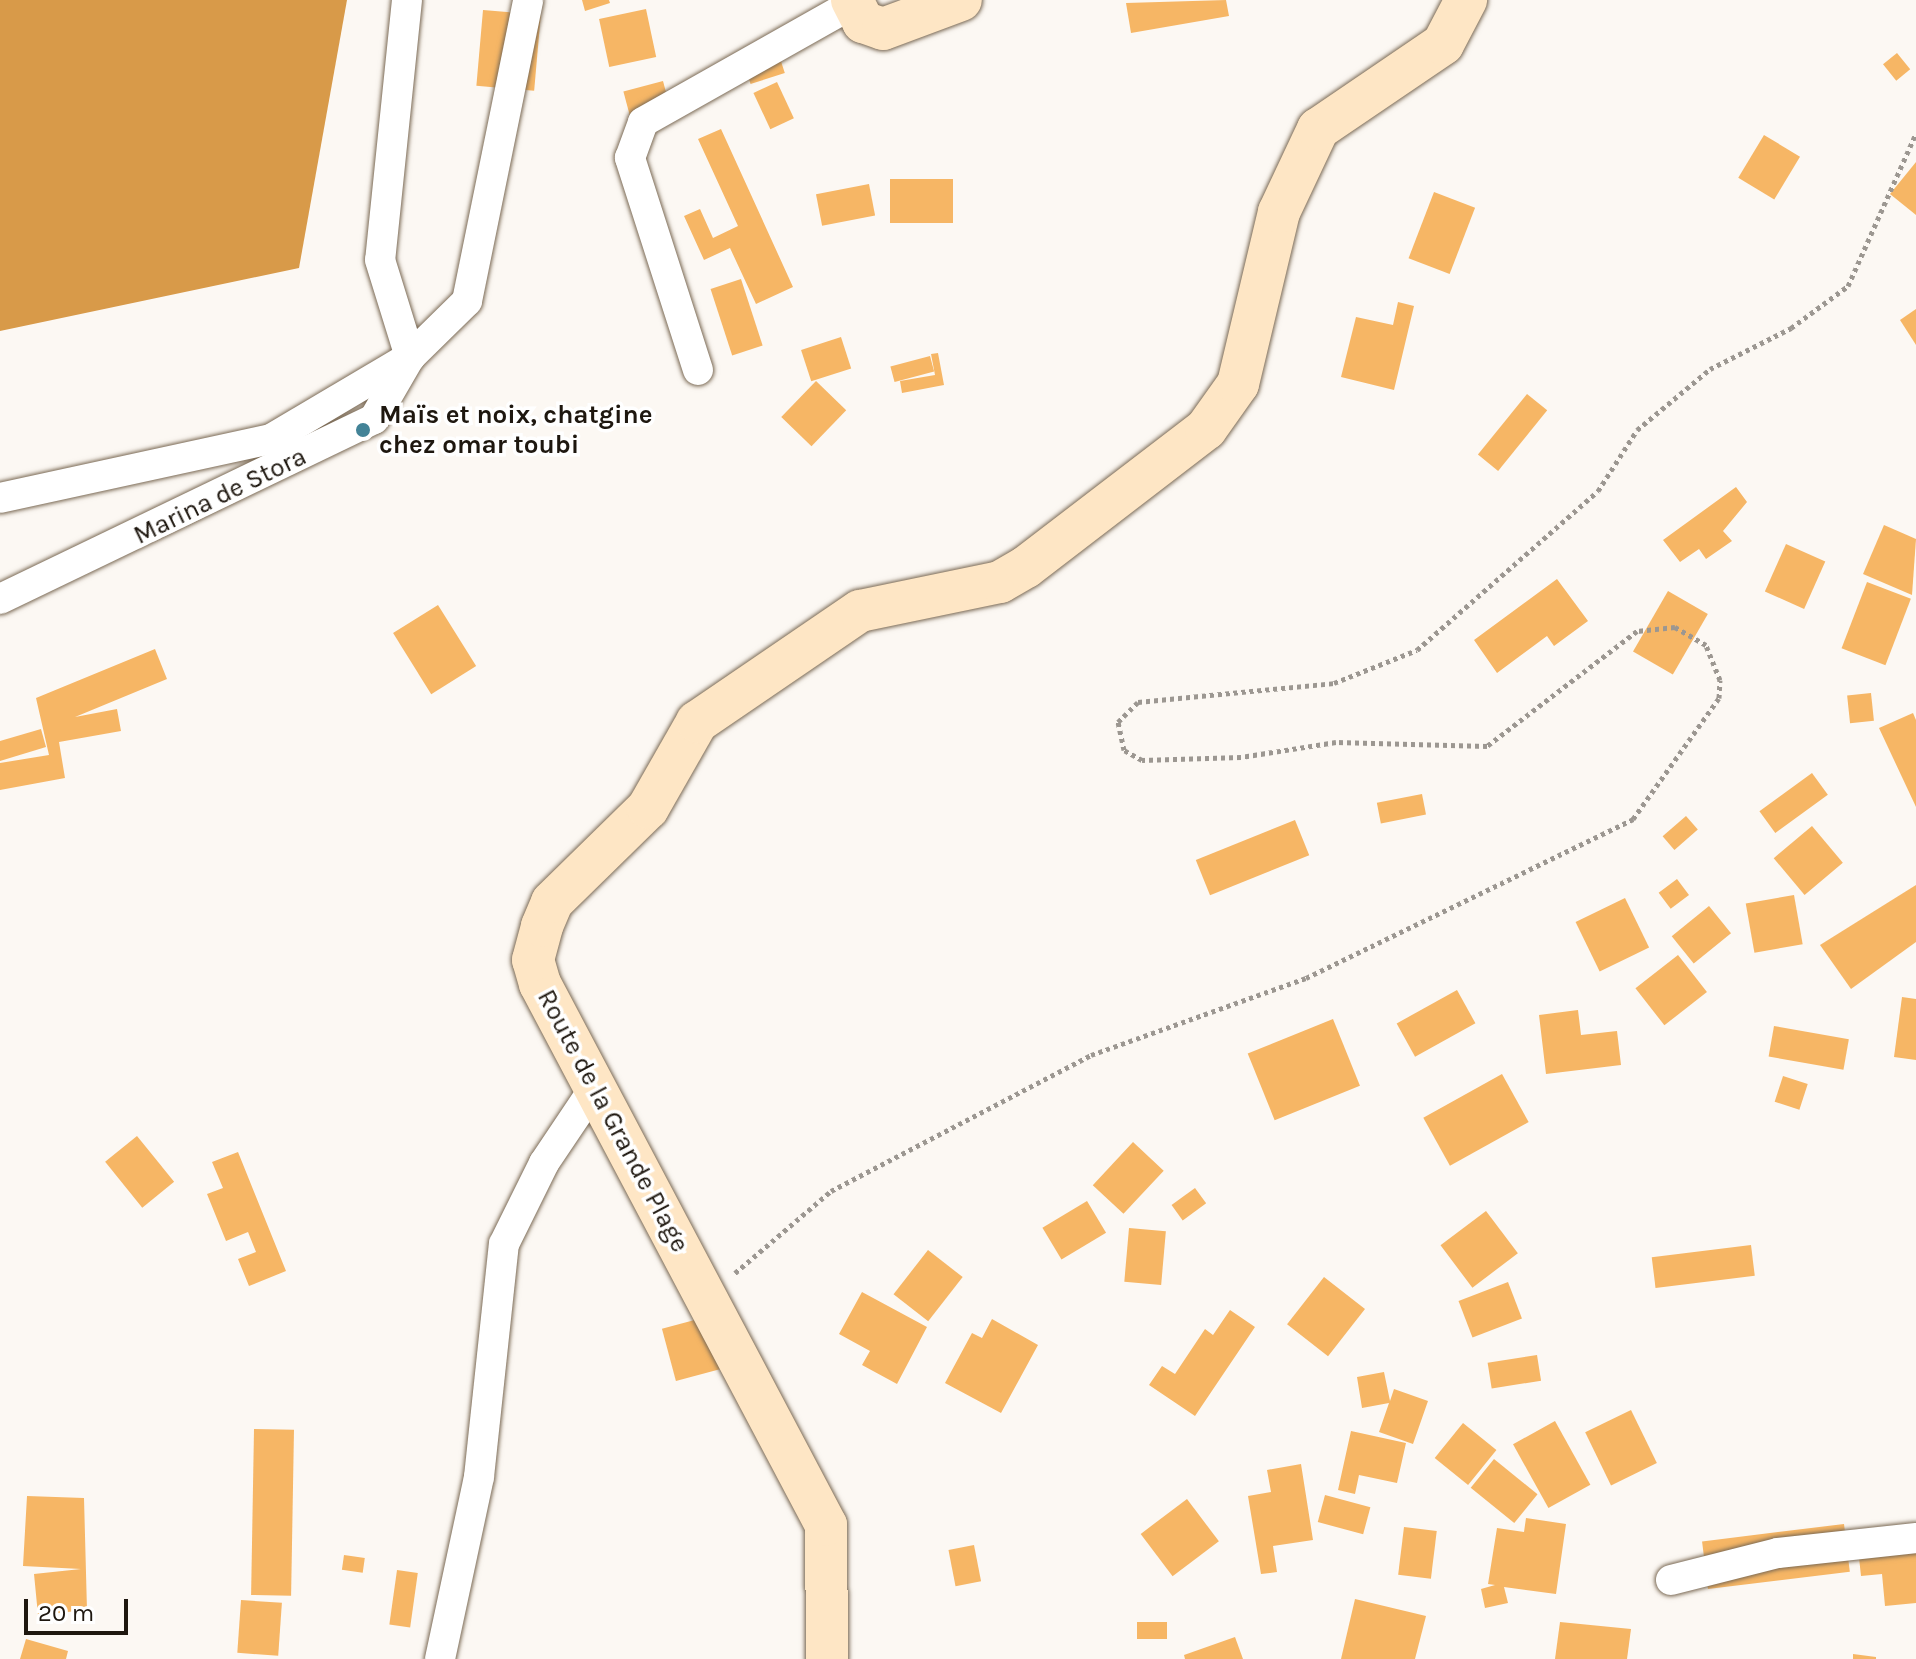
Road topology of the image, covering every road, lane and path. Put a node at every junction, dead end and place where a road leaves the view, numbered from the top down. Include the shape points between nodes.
1 (407, 0) edge
2 (528, 0) edge
3 (961, 0) edge
4 (1466, 0) edge
5 (852, 2) edge
6 (1916, 133) edge
7 (410, 357) junction
8 (698, 370) dead end
9 (0, 498) edge
10 (0, 599) edge
11 (595, 1087) junction
12 (707, 1297) junction
13 (1916, 1538) edge
14 (1671, 1580) dead end
15 (440, 1659) edge
16 (827, 1659) edge

1 - 7 street via 380,260
2 - 7 street, Marina de Stora via 467,301
3 - 5 main road via 883,29 863,22
4 - 11 main road, Route de la Grande Plage via 1443,44 1318,129 1279,212 1238,384 1206,429 1000,582 860,611 697,722 648,808 552,902 533,960
5 - 8 street via 643,122 630,158
6 - 12 path via 1848,286 1791,328 1710,369 1637,430 1598,491 1417,650 1334,683 1138,702 1118,722 1124,750 1142,760 1241,757 1336,742 1487,746 1637,631 1675,627 1706,645 1718,671 1719,698 1633,819 1585,848 1306,978 1091,1055 831,1191
7 - 9 street, Marina de Stora via 271,439
7 - 10 street, Marina de Stora via 374,419
11 - 12 main road, Route de la Grande Plage
11 - 15 street via 544,1163 504,1244 479,1477
12 - 16 main road, Route de la Grande Plage via 826,1525
13 - 14 street via 1778,1553

